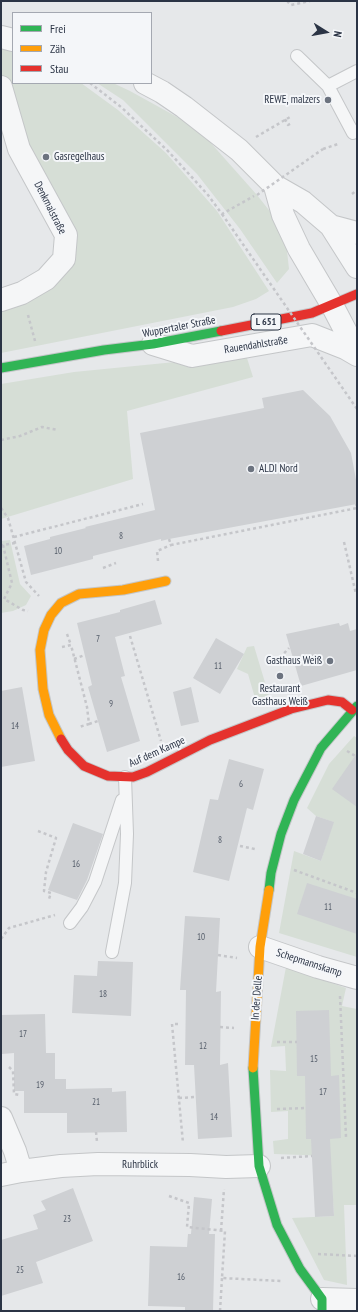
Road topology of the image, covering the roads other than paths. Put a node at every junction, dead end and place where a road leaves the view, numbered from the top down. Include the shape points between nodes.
1 (1, 38) edge
2 (12, 40) edge
3 (297, 56) dead end
4 (357, 71) edge
5 (147, 84) edge
6 (328, 86) junction
7 (1, 87) edge
8 (355, 132) edge
9 (266, 190) junction
10 (331, 226) junction
11 (357, 233) edge
12 (357, 267) edge
13 (357, 294) edge
14 (1, 300) edge
15 (332, 305) junction
16 (153, 344) junction
17 (357, 354) edge
18 (1, 368) edge
19 (166, 581) dead end
20 (354, 708) edge
21 (125, 777) junction
22 (124, 792) junction
23 (70, 923) dead end
24 (260, 948) junction
25 (112, 952) dead end
26 (348, 976) edge
27 (1, 1118) edge
28 (258, 1163) junction
29 (11, 1173) edge
30 (318, 1297) edge
31 (357, 1300) edge

1 - 2 street
3 - 6 lane
4 - 6 lane
5 - 9 street via 184,107 239,150
6 - 8 lane
7 - 14 street, Denkmalstraße via 18,148 66,235 64,259 46,280 22,293
9 - 10 street via 303,202
9 - 15 street via 283,215
10 - 11 street
10 - 12 street
13 - 15 street, Wuppertaler Straße / L 651
15 - 16 street, Wuppertaler Straße / L 651 via 312,313
15 - 17 street, Rauendahlstraße
16 - 17 street, Rauendahlstraße via 192,356 312,336
16 - 18 street, Wuppertaler Straße / L 651
19 - 21 street, Auf dem Kampe via 122,590 79,594 62,603 51,614 44,630 40,650 42,681 49,715 58,734 68,750 84,766 108,776
20 - 21 street, Auf dem Kampe via 342,702 328,700 291,709 210,740 147,772
20 - 24 street, In der Delle via 321,748 287,816 273,862
21 - 22 lane
22 - 23 lane via 95,882
22 - 25 lane via 127,834 125,882
24 - 26 street, Schepmannskamp
24 - 28 street, In der Delle via 253,1060
27 - 29 street, Ruhrblick via 15,1151
28 - 29 street, Ruhrblick via 226,1167 98,1164
28 - 30 street, In der Delle via 277,1225 291,1254
30 - 31 street

